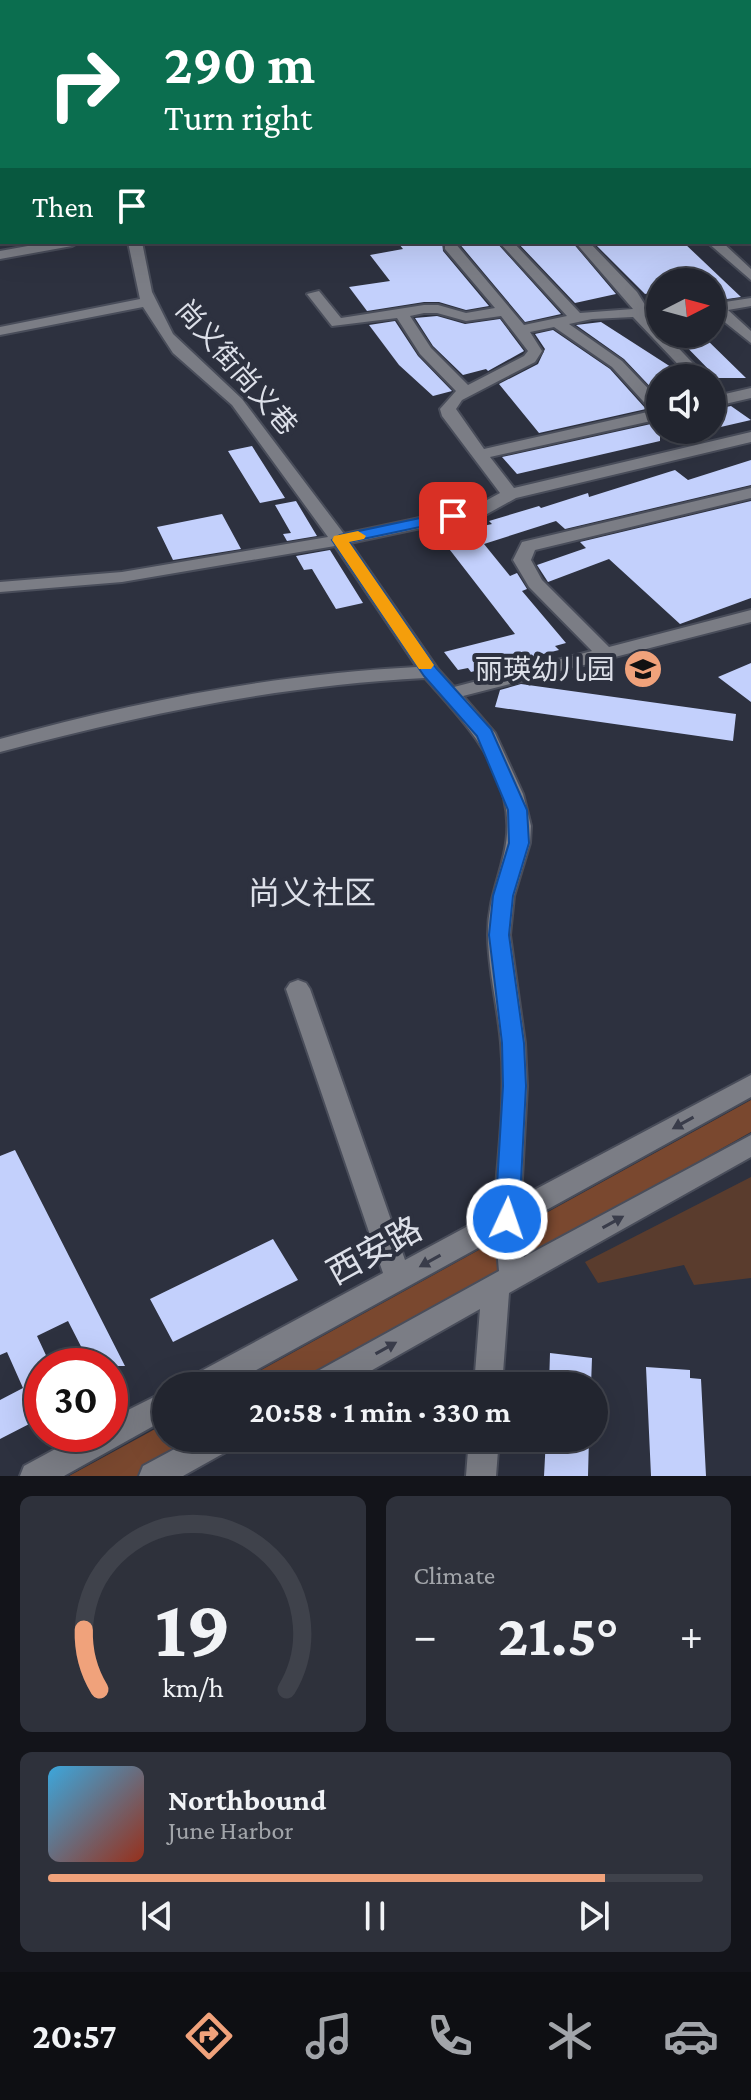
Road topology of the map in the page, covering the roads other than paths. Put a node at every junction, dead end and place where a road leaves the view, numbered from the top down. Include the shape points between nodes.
1 (61, 244) edge
2 (135, 244) edge
3 (508, 244) edge
4 (584, 244) edge
5 (716, 244) edge
6 (450, 246) dead end
7 (0, 255) edge
8 (751, 276) edge
9 (314, 294) dead end
10 (148, 302) junction
11 (751, 302) edge
12 (726, 305) edge
13 (505, 311) junction
14 (401, 313) junction
15 (640, 313) junction
16 (646, 313) edge
17 (576, 317) junction
18 (726, 317) edge
19 (556, 322) junction
20 (521, 330) junction
21 (0, 331) edge
22 (751, 339) edge
23 (686, 364) edge
24 (466, 392) junction
25 (751, 393) edge
26 (646, 396) edge
27 (726, 396) edge
28 (646, 415) edge
29 (751, 437) edge
30 (480, 455) junction
31 (751, 493) edge
32 (510, 494) junction
33 (340, 540) junction
34 (0, 587) edge
35 (751, 616) edge
36 (604, 652) junction
37 (430, 672) junction
38 (449, 694) junction
39 (0, 746) edge
40 (298, 989) dead end
41 (751, 1085) edge
42 (751, 1145) edge
43 (507, 1224) junction
44 (398, 1278) junction
45 (507, 1279) junction
46 (226, 1372) edge
47 (342, 1372) edge
48 (490, 1372) edge
49 (152, 1412) edge
50 (198, 1452) edge
51 (483, 1452) edge
52 (35, 1476) edge
53 (154, 1476) edge
54 (481, 1476) edge

1 - 7 street
2 - 10 street, 尚义街尚义巷
3 - 17 street
4 - 15 street via 632,295
5 - 8 street
6 - 13 street
9 - 14 street via 337,323
10 - 21 street
10 - 33 street, 尚义街尚义巷 via 178,349 237,402
11 - 12 street
13 - 14 street via 466,317 433,308
13 - 20 street
14 - 24 street via 425,351
15 - 16 street
15 - 17 street
15 - 23 street
17 - 19 street
18 - 22 street
19 - 20 street
19 - 26 street via 617,364
20 - 24 street via 535,351 530,359
24 - 30 street via 448,409
25 - 27 street
28 - 30 street
29 - 32 street
30 - 32 street
31 - 36 street via 528,546 522,560 535,583
32 - 33 street via 481,510
33 - 34 street via 135,578
33 - 37 street, 尚义街尚义巷
35 - 36 street
36 - 38 street
37 - 38 street, 尚义街尚义巷
37 - 39 street via 277,684 105,715
38 - 43 street, 尚义街尚义巷 via 485,733 513,794 520,826 499,926 515,1086
40 - 44 street
41 -> 43 street, 西安路
45 -> 42 street
43 -> 44 street, 西安路
43 - 45 street, 尚义街尚义巷
44 - 46 street, 西安路
47 -> 45 street
45 - 48 street, 尚义街尚义巷
49 - 52 street
50 - 53 street
51 - 54 street

